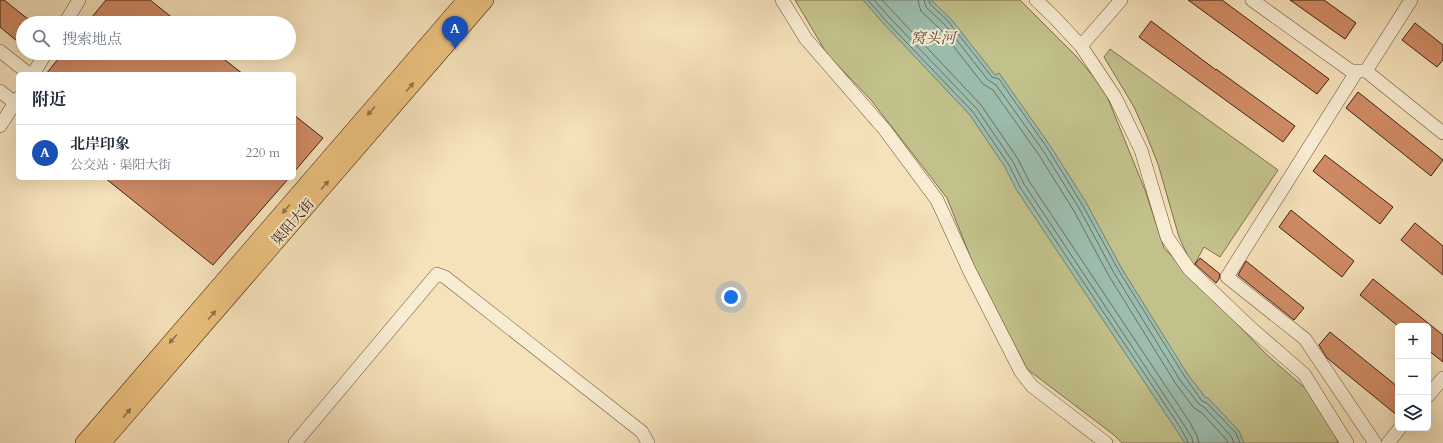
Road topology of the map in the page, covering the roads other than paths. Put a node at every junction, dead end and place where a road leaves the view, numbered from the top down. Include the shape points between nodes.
1 (485, 0) edge
2 (782, 0) edge
3 (1036, 0) edge
4 (1121, 0) edge
5 (1252, 0) edge
6 (1411, 0) edge
7 (77, 1) edge
8 (459, 2) edge
9 (68, 16) edge
10 (1081, 46) junction
11 (0, 51) edge
12 (42, 60) edge
13 (1362, 71) junction
14 (26, 72) edge
15 (34, 72) edge
16 (0, 91) edge
17 (16, 100) edge
18 (0, 126) edge
19 (1443, 133) edge
20 (1443, 378) edge
21 (1429, 395) edge
22 (1398, 431) edge
23 (84, 443) edge
24 (102, 443) edge
25 (295, 443) edge
26 (648, 443) edge
27 (1106, 443) edge
28 (1347, 443) edge
29 (1375, 443) edge
30 (1388, 443) edge

24 -> 1 main road, 渠阳大街
2 - 27 street via 806,39 885,130 937,200 1021,372 1032,386
3 - 10 street
4 - 10 street
5 - 13 street via 1351,71
6 - 13 street
7 - 9 street
8 -> 23 main road, 渠阳大街
10 - 28 street via 1116,97 1141,150 1167,237 1190,269 1252,329 1304,374
11 - 14 street
12 - 15 street
13 - 19 street
13 - 29 street via 1227,277 1305,339
16 - 17 street
17 - 18 street
20 - 21 street
22 - 30 street
25 - 26 street via 437,274 445,277 642,432

